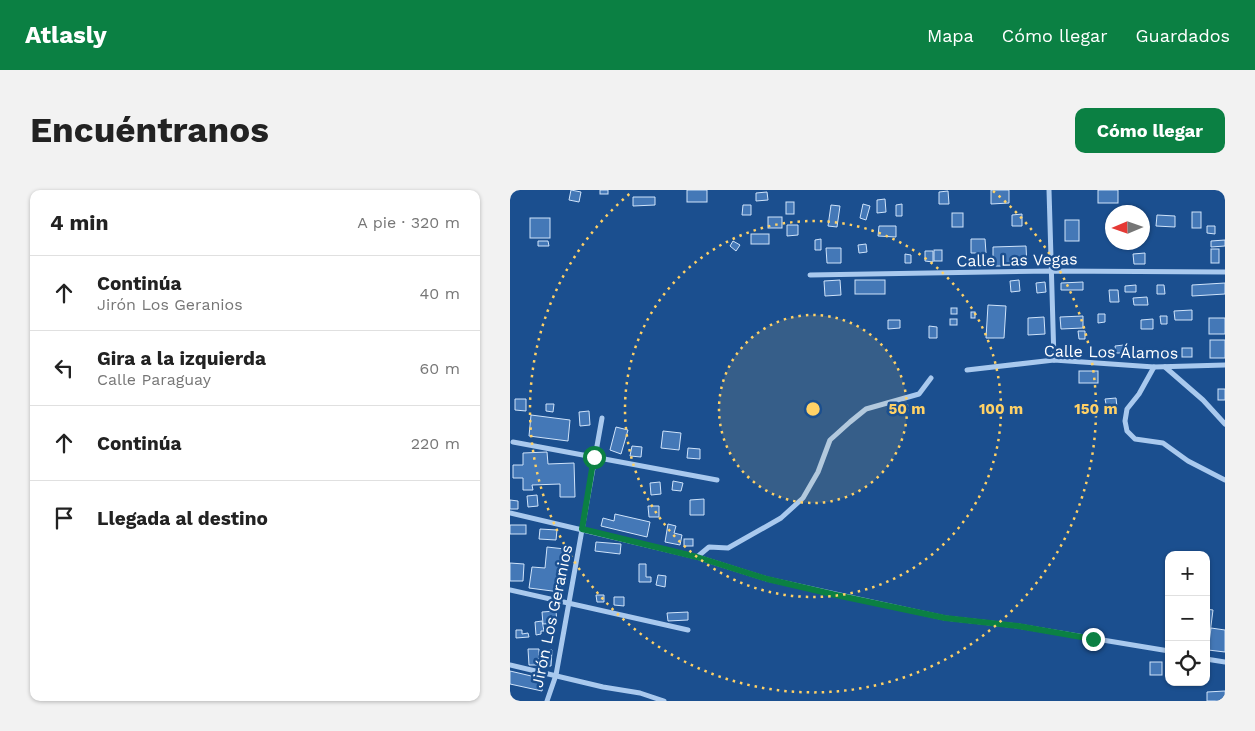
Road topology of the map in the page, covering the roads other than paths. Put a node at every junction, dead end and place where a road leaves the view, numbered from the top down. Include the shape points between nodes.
1 (1049, 190) edge
2 (1051, 271) junction
3 (1225, 272) edge
4 (810, 275) dead end
5 (1054, 360) junction
6 (1225, 365) edge
7 (1165, 366) junction
8 (1154, 367) junction
9 (967, 370) dead end
10 (931, 378) dead end
11 (602, 418) dead end
12 (1225, 424) edge
13 (513, 442) dead end
14 (594, 457) junction
15 (717, 480) dead end
16 (1225, 480) edge
17 (510, 513) edge
18 (582, 529) junction
19 (697, 557) junction
20 (510, 590) edge
21 (568, 604) junction
22 (688, 630) dead end
23 (1165, 650) edge
24 (1210, 659) edge
25 (1225, 662) edge
26 (510, 665) edge
27 (556, 676) junction
28 (547, 701) edge
29 (664, 701) edge

1 - 2 street
2 - 3 street, Calle Las Vegas
2 - 4 street, Calle Las Vegas
2 - 5 street
5 - 8 street, Calle Los Álamos
5 - 9 street, Calle Los Álamos
6 - 7 street, Calle Los Álamos
7 - 8 street, Calle Los Álamos
7 - 12 street
8 - 16 street via 1127,409 1127,431 1135,439 1163,443 1188,461
10 - 19 street via 920,394 866,409 836,434 830,440 818,472 803,498 782,518 728,548 709,548
11 - 14 street, Jirón Los Geranios
13 - 14 street
14 - 15 street
14 - 18 street, Jirón Los Geranios
17 - 18 street
18 - 19 street
18 - 21 street, Jirón Los Geranios
19 - 23 street via 767,579 945,618 1018,626
20 - 21 street
21 - 22 street
21 - 27 street, Jirón Los Geranios
24 - 25 street
26 - 27 street
27 - 28 street, Jirón Los Geranios
27 - 29 street

